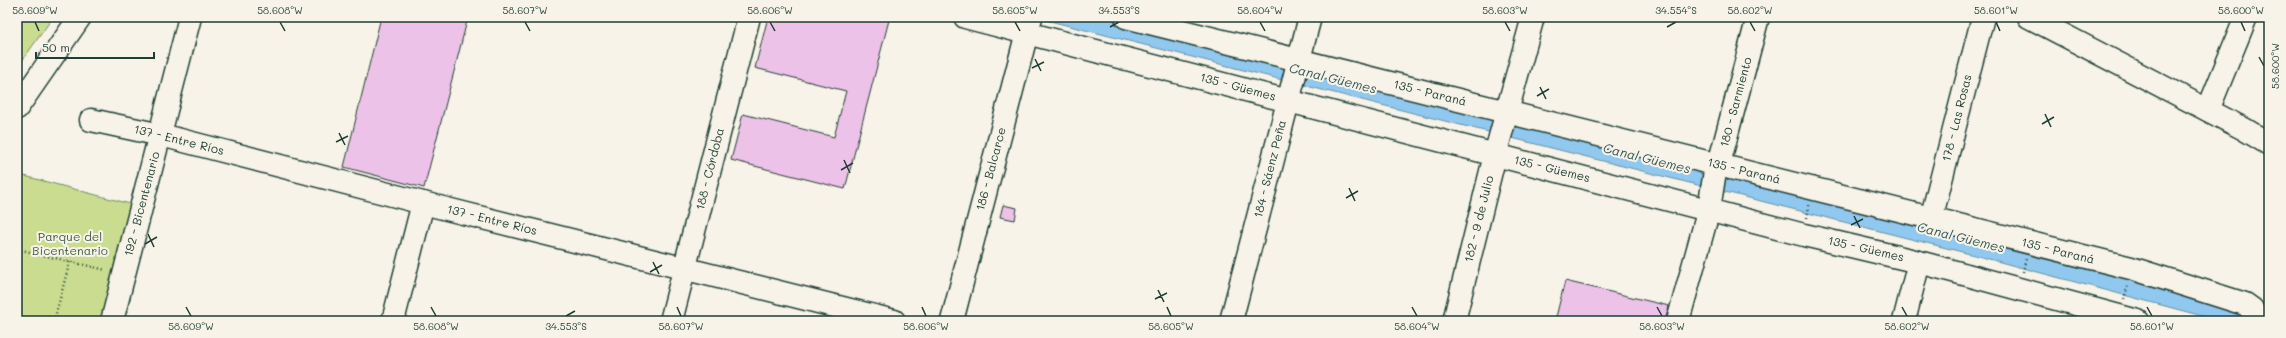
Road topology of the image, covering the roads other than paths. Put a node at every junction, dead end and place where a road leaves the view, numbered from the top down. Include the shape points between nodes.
1 (80, 17) edge
2 (190, 17) edge
3 (749, 17) edge
4 (965, 17) edge
5 (1126, 17) edge
6 (1310, 17) edge
7 (1533, 17) edge
8 (1758, 17) edge
9 (1983, 17) edge
10 (2029, 17) edge
11 (2246, 17) edge
12 (1029, 25) edge
13 (1293, 80) junction
14 (17, 108) edge
15 (2208, 110) junction
16 (1507, 114) junction
17 (91, 120) dead end
18 (161, 135) junction
19 (2269, 144) edge
20 (1496, 151) junction
21 (1717, 168) junction
22 (423, 203) junction
23 (1710, 204) junction
24 (1931, 219) junction
25 (1919, 262) junction
26 (685, 268) junction
27 (2132, 320) edge
28 (112, 321) edge
29 (392, 321) edge
30 (671, 321) edge
31 (894, 321) edge
32 (952, 321) edge
33 (1231, 321) edge
34 (1454, 321) edge
35 (1678, 321) edge
36 (1904, 321) edge
37 (2258, 321) edge

1 - 14 street
2 - 18 street, 192 - Bicentenario
3 - 26 street, 188 - Córdoba
4 - 12 street, 135 - Güemes
5 - 13 street, 135 - Paraná
6 - 13 street, 184 - Sáenz Peña
7 - 16 street, 182 - 9 de Julio
8 - 21 street, 180 - Sarmiento
9 - 24 street, 178 - Las Rosas
10 - 15 street
11 - 15 street
12 - 13 street, 135 - Güemes
12 - 32 street, 186 - Balcarce
13 - 16 street, 135 - Paraná
13 - 20 street, 135 - Güemes
13 - 33 street, 184 - Sáenz Peña
15 - 19 street
16 - 20 street, 182 - 9 de Julio
16 - 21 street, 135 - Paraná
17 - 18 street, 137 - Entre Ríos
18 - 22 street, 137 - Entre Ríos
18 - 28 street, 192 - Bicentenario
20 - 23 street, 135 - Güemes
20 - 34 street, 182 - 9 de Julio
21 - 23 street, 180 - Sarmiento
21 - 24 street, 135 - Paraná
22 - 26 street, 137 - Entre Ríos
22 - 29 street
23 - 25 street, 135 - Güemes via 1804,235
23 - 35 street, 180 - Sarmiento
24 - 37 street, 135 - Paraná via 2131,268 2238,301 2252,308
25 - 27 street, 135 - Güemes
25 - 36 street
26 - 30 street, 188 - Córdoba
26 - 31 street, 137 - Entre Ríos

